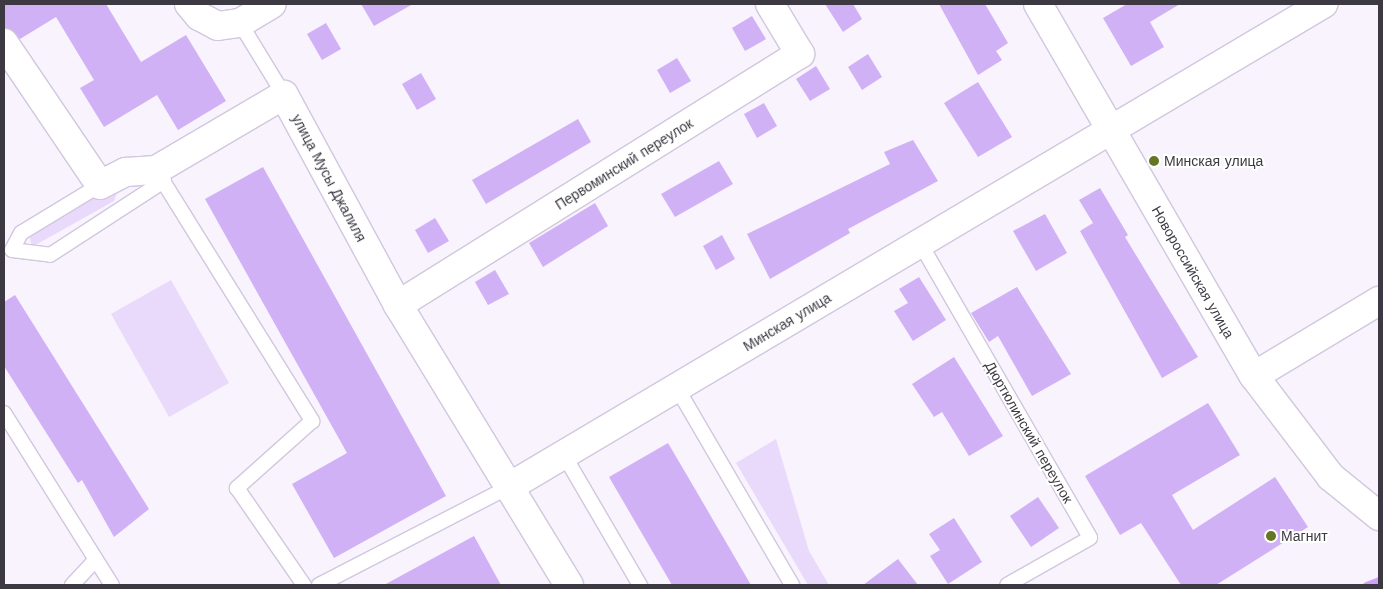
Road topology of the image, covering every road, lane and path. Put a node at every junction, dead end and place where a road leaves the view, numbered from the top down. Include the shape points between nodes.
1 (189, 4) edge
2 (272, 4) edge
3 (770, 4) edge
4 (1038, 4) edge
5 (1323, 4) edge
6 (240, 23) junction
7 (4, 43) edge
8 (284, 95) junction
9 (1111, 130) junction
10 (160, 176) junction
11 (100, 184) junction
12 (920, 243) junction
13 (8, 252) edge
14 (1379, 301) edge
15 (398, 305) junction
16 (1254, 376) junction
17 (677, 388) junction
18 (4, 413) edge
19 (564, 455) junction
20 (510, 488) junction
21 (1379, 516) edge
22 (96, 559) junction
23 (72, 585) edge
24 (112, 585) edge
25 (304, 585) edge
26 (318, 585) edge
27 (569, 585) edge
28 (640, 585) edge
29 (792, 585) edge
30 (1007, 585) edge

1 - 6 street via 199,16 218,26
2 - 6 street
3 - 15 street, Первоминский переулок via 800,54
4 - 9 street, Новороссийская улица
5 - 9 street, Минская улица
6 - 8 lane
7 - 11 street
8 - 10 street
8 - 15 street, улица Мусы Джалиля
9 - 12 street, Минская улица
9 - 16 street, Новороссийская улица
10 - 11 street via 126,172
10 - 13 lane via 50,254
10 - 25 lane via 312,420 237,488
11 - 13 lane via 21,233
12 - 17 street, Минская улица
12 - 30 lane, Дюртюлинский переулок via 1090,538
14 - 16 street
15 - 20 street, улица Мусы Джалиля
16 - 21 street, Новороссийская улица via 1331,477
17 - 19 street, Минская улица
17 - 29 lane
18 - 22 lane
19 - 20 street, Минская улица
19 - 28 lane
20 - 26 lane
20 - 27 street, улица Мусы Джалиля
22 - 23 lane
22 - 24 lane

